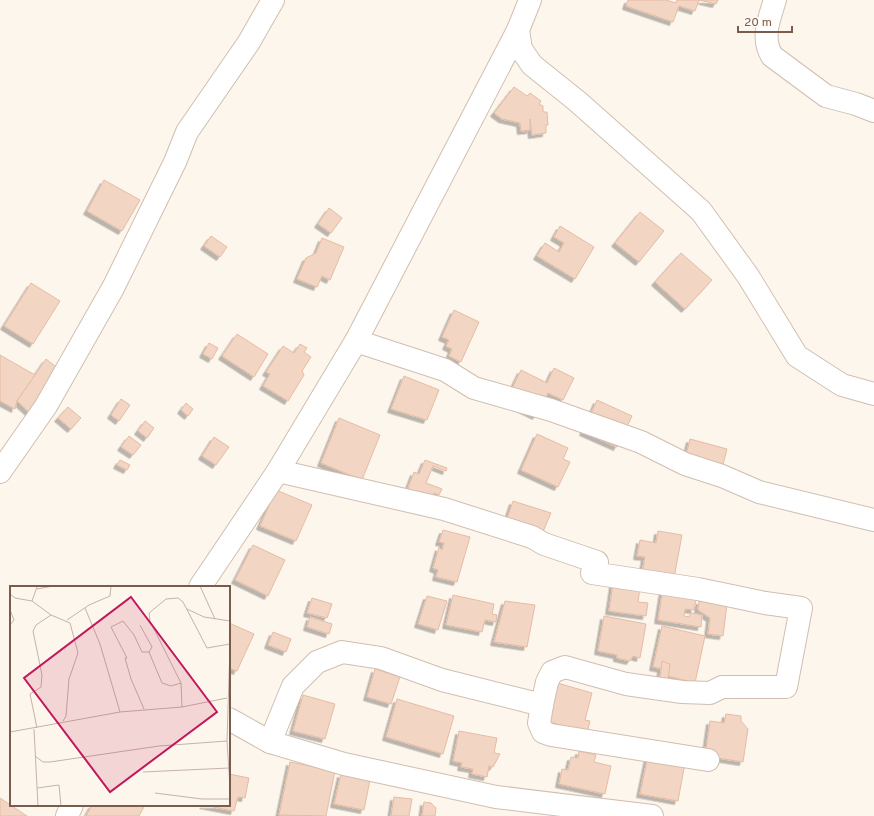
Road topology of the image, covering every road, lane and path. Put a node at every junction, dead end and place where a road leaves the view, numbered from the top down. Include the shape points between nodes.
1 (273, 0) edge
2 (530, 0) edge
3 (775, 0) edge
4 (518, 30) junction
5 (874, 112) edge
6 (356, 341) junction
7 (874, 394) edge
8 (278, 471) junction
9 (0, 472) edge
10 (874, 520) edge
11 (201, 586) edge
12 (542, 705) junction
13 (230, 719) edge
14 (270, 742) junction
15 (708, 760) dead end
16 (72, 806) edge
17 (67, 816) edge
18 (652, 816) edge

1 - 9 street via 248,42 189,127 147,221 113,288 46,406
2 - 4 street
3 - 5 street via 766,39 772,56 826,96
4 - 6 street
4 - 7 street via 521,49 532,65 701,211 748,276 797,356 842,385
6 - 8 street
6 - 10 street via 445,370 474,388 551,410 641,442 684,464 715,473 759,492
8 - 11 street
8 - 12 street via 430,505 480,520 597,562 592,573 698,588 801,608 786,687 722,687 710,693 682,692 626,684 565,667 552,672
12 - 14 street via 442,680 381,658 342,652 317,662 293,686
12 - 15 street via 539,723 543,732 551,735
13 - 14 street
14 - 18 street via 344,764 496,797
16 - 17 street

